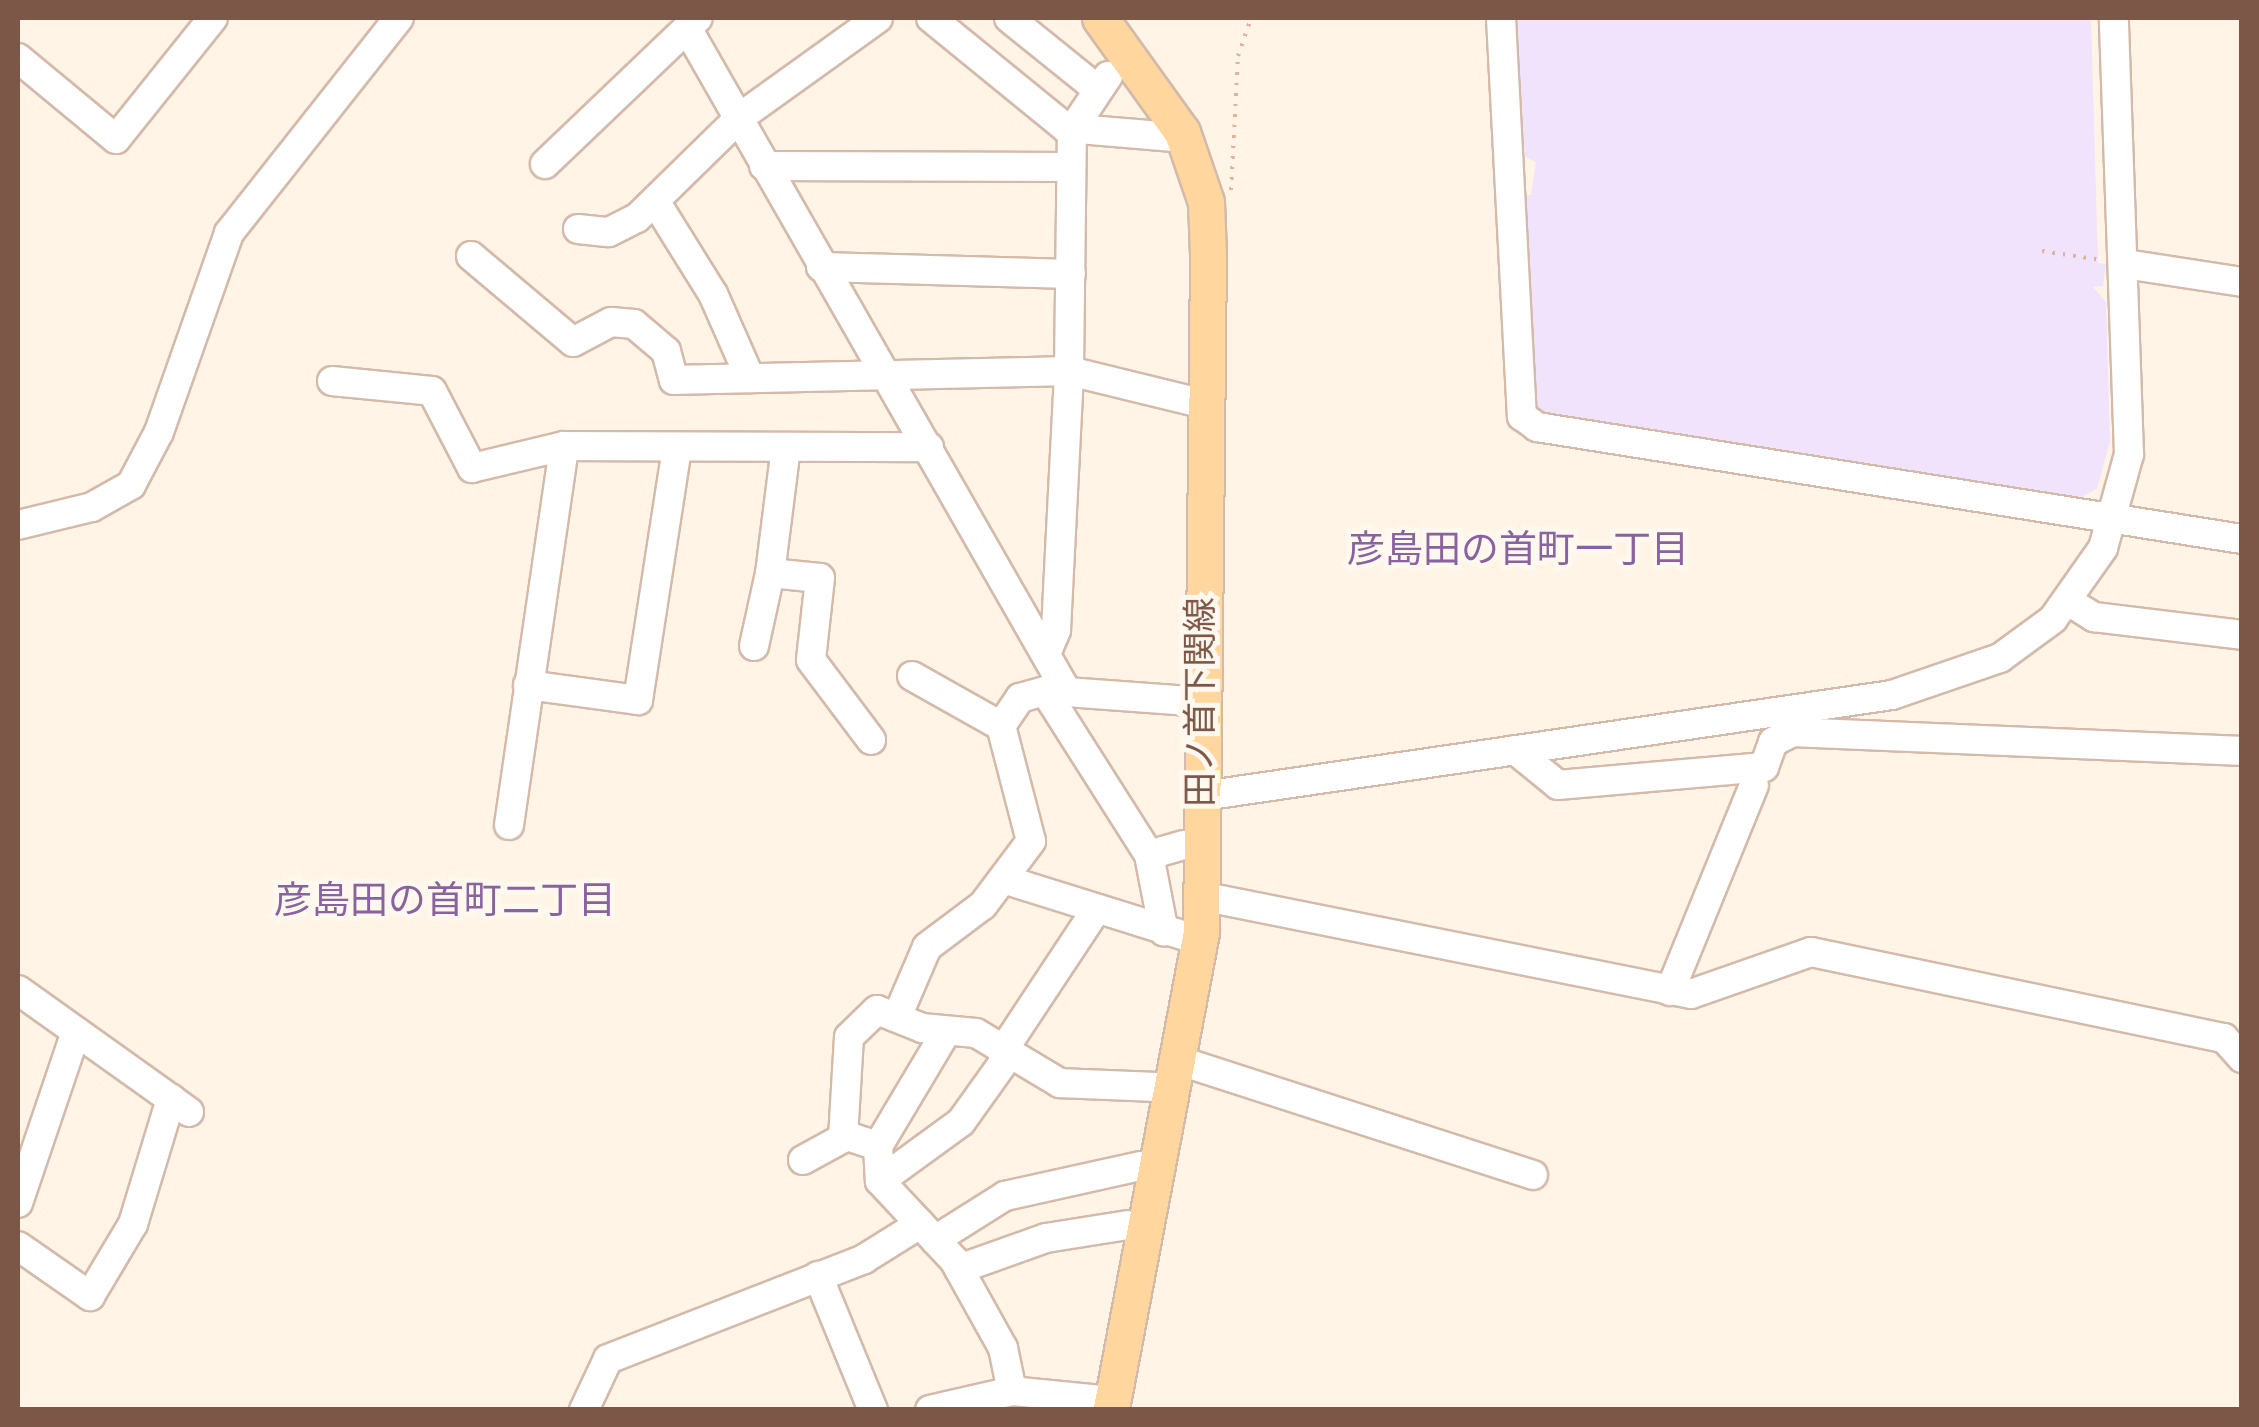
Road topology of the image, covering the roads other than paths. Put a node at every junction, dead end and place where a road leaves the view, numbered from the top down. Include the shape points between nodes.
1 (213, 18) edge
2 (878, 18) edge
3 (931, 18) edge
4 (1009, 18) edge
5 (1100, 18) edge
6 (1500, 18) edge
7 (2114, 18) edge
8 (391, 20) edge
9 (693, 23) edge
10 (18, 58) edge
11 (740, 118) junction
12 (1072, 130) junction
13 (1184, 138) junction
14 (545, 164) dead end
15 (764, 166) junction
16 (1072, 167) junction
17 (655, 201) junction
18 (578, 229) dead end
19 (473, 256) dead end
20 (2125, 264) junction
21 (822, 267) junction
22 (1071, 274) junction
23 (2242, 282) edge
24 (1070, 371) junction
25 (887, 374) junction
26 (750, 378) junction
27 (332, 382) dead end
28 (1204, 404) junction
29 (564, 446) junction
30 (677, 447) junction
31 (786, 447) junction
32 (929, 447) junction
33 (2116, 519) junction
34 (18, 524) edge
35 (2242, 539) edge
36 (770, 574) junction
37 (2068, 601) junction
38 (2242, 635) edge
39 (754, 646) dead end
40 (1046, 654) junction
41 (912, 676) dead end
42 (528, 685) junction
43 (1203, 702) junction
44 (1002, 726) junction
45 (871, 740) dead end
46 (1515, 750) junction
47 (2242, 751) edge
48 (1759, 776) junction
49 (1202, 796) junction
50 (509, 824) dead end
51 (1184, 844) dead end
52 (1149, 855) junction
53 (1006, 880) junction
54 (1201, 896) junction
55 (1096, 910) junction
56 (18, 990) edge
57 (1670, 992) junction
58 (897, 1017) junction
59 (76, 1032) junction
60 (946, 1032) junction
61 (1005, 1054) junction
62 (2242, 1058) edge
63 (1166, 1074) junction
64 (28, 1130) edge
65 (842, 1138) junction
66 (878, 1146) junction
67 (804, 1160) dead end
68 (1140, 1166) dead end
69 (1533, 1174) dead end
70 (880, 1182) junction
71 (18, 1203) edge
72 (1128, 1225) dead end
73 (928, 1232) junction
74 (18, 1246) edge
75 (960, 1269) junction
76 (818, 1276) junction
77 (1012, 1391) junction
78 (1112, 1405) edge
79 (867, 1409) edge
80 (584, 1410) edge
81 (930, 1410) edge

1 - 10 street via 116,139
2 - 11 street
3 - 12 street
4 - 12 street via 1102,82
5 - 13 main road, 田ノ首下関線
6 - 33 street via 1522,416 1538,428
7 - 20 street
8 - 34 street via 229,233 159,432 130,484 92,507
9 - 11 street
9 - 14 street
11 - 15 street
11 - 17 street
12 - 13 street
12 - 16 street
13 - 28 main road, 田ノ首下関線 via 1207,216
15 - 16 street
15 - 21 street
16 - 22 street
17 - 18 street via 620,229
17 - 26 street via 713,294
19 - 26 street via 573,342 626,321 666,351 674,380
20 - 23 street
20 - 33 street via 2132,427
21 - 22 street
21 - 25 street
22 - 24 street
24 - 25 street
24 - 28 street
24 - 40 street via 1056,630
25 - 26 street
25 - 32 street
27 - 29 street via 432,391 472,468
28 - 43 main road, 田ノ首下関線
29 - 30 street
29 - 42 street
30 - 31 street
30 - 42 street via 638,700
31 - 32 street
31 - 36 street
32 - 40 street
33 - 35 street
33 - 37 street
36 - 39 street
36 - 45 street via 820,578 811,660
37 - 38 street via 2094,617
37 - 46 street via 2030,638 1958,678
40 - 43 street via 1067,692
41 - 44 street
42 - 50 street
43 - 49 main road, 田ノ首下関線
44 - 52 street via 1020,698 1045,691
44 - 53 street via 1032,832
46 - 48 street via 1558,785
46 - 49 street
47 - 48 street via 1802,731 1778,737
48 - 57 street
49 - 54 main road, 田ノ首下関線
51 - 52 street
52 - 55 street via 1173,934
53 - 55 street
53 - 58 street via 927,947
54 - 57 street
54 - 63 main road, 田ノ首下関線
55 - 61 street
56 - 59 street
57 - 62 street via 1691,994 1811,952 2224,1038
58 - 60 street
58 - 65 street via 863,1014 849,1037
59 - 64 street
59 - 74 street via 180,1106 133,1224 90,1296
60 - 61 street via 976,1034
60 - 66 street
61 - 63 street via 1060,1082
61 - 70 street via 961,1122
63 - 69 street
63 - 78 main road, 田ノ首下関線
64 - 71 street
65 - 66 street
65 - 67 street
66 - 70 street
68 - 73 street via 1005,1196
70 - 73 street
72 - 75 street via 1046,1238
73 - 75 street
73 - 76 street
75 - 77 street via 1002,1348
76 - 79 street
76 - 80 street via 608,1358
77 - 78 street
77 - 81 street

